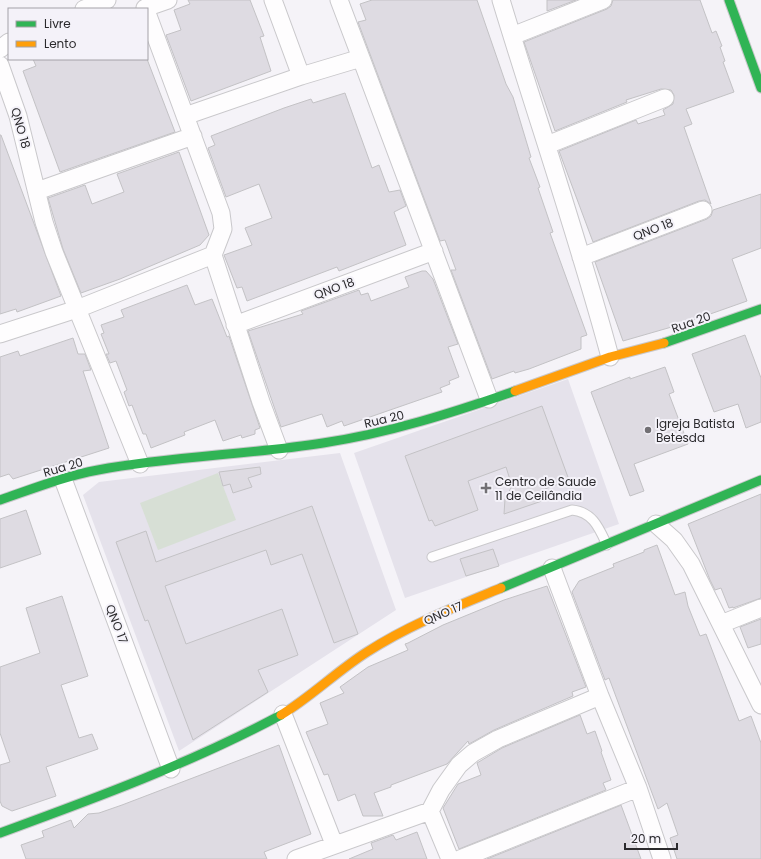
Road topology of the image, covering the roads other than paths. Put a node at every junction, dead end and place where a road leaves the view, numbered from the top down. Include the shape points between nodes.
1 (107, 0) edge
2 (168, 0) edge
3 (274, 0) edge
4 (339, 0) edge
5 (501, 0) edge
6 (603, 0) edge
7 (729, 0) edge
8 (145, 7) edge
9 (87, 8) edge
10 (148, 15) edge
11 (512, 36) junction
12 (8, 43) edge
13 (0, 49) edge
14 (361, 58) junction
15 (0, 65) edge
16 (301, 76) junction
17 (761, 88) edge
18 (665, 98) dead end
19 (185, 116) junction
20 (193, 136) junction
21 (547, 145) junction
22 (37, 191) junction
23 (703, 210) dead end
24 (434, 251) junction
25 (213, 255) junction
26 (581, 257) junction
27 (77, 309) junction
28 (761, 309) edge
29 (235, 325) junction
30 (0, 334) edge
31 (610, 357) junction
32 (489, 399) junction
33 (279, 450) junction
34 (140, 464) junction
35 (62, 478) junction
36 (761, 480) edge
37 (0, 500) edge
38 (656, 524) junction
39 (607, 545) junction
40 (432, 557) dead end
41 (552, 568) junction
42 (761, 608) edge
43 (721, 624) junction
44 (600, 696) junction
45 (761, 705) edge
46 (283, 714) junction
47 (172, 769) junction
48 (638, 788) junction
49 (430, 811) junction
50 (0, 833) edge
51 (325, 851) edge
52 (296, 859) edge
53 (450, 859) edge
54 (460, 859) edge
55 (662, 859) edge

1 - 9 street
2 - 8 street
3 - 16 street
4 - 14 street
5 - 11 street
6 - 11 street
7 - 17 street
10 - 19 street
11 - 21 street
12 - 13 street
14 - 16 street
14 - 24 street
15 - 22 street, QNO 18 via 18,116
16 - 19 street
18 - 21 street
19 - 20 street
20 - 22 street
20 - 25 street via 222,213 223,229
21 - 26 street
22 - 27 street, QNO 18 via 54,252
23 - 26 street, QNO 18
24 - 29 street, QNO 18
24 - 32 street
25 - 27 street
25 - 29 street
26 - 31 street
27 - 30 street
27 - 34 street, QNO 18
28 - 31 street, Rua 20 via 691,335
29 - 33 street
31 - 32 street, Rua 20
32 - 33 street, Rua 20 via 412,424 353,438
33 - 34 street, Rua 20
34 - 35 street, Rua 20
35 - 37 street, Rua 20
35 - 47 street, QNO 17
36 - 38 street, QNO 17
38 - 39 street, QNO 17
38 - 43 street via 674,540 691,564
39 - 40 lane via 592,517 581,511 572,510
39 - 41 street, QNO 17
41 - 44 street
41 - 46 street, QNO 17 via 438,614 392,636 347,665
42 - 43 street
43 - 45 street
44 - 48 street
44 - 49 street via 498,739 473,753 459,765
46 - 47 street, QNO 17 via 223,746
46 - 51 street
47 - 50 street, QNO 17
48 - 54 street
48 - 55 street
49 - 51 street
49 - 53 street
51 - 52 street

